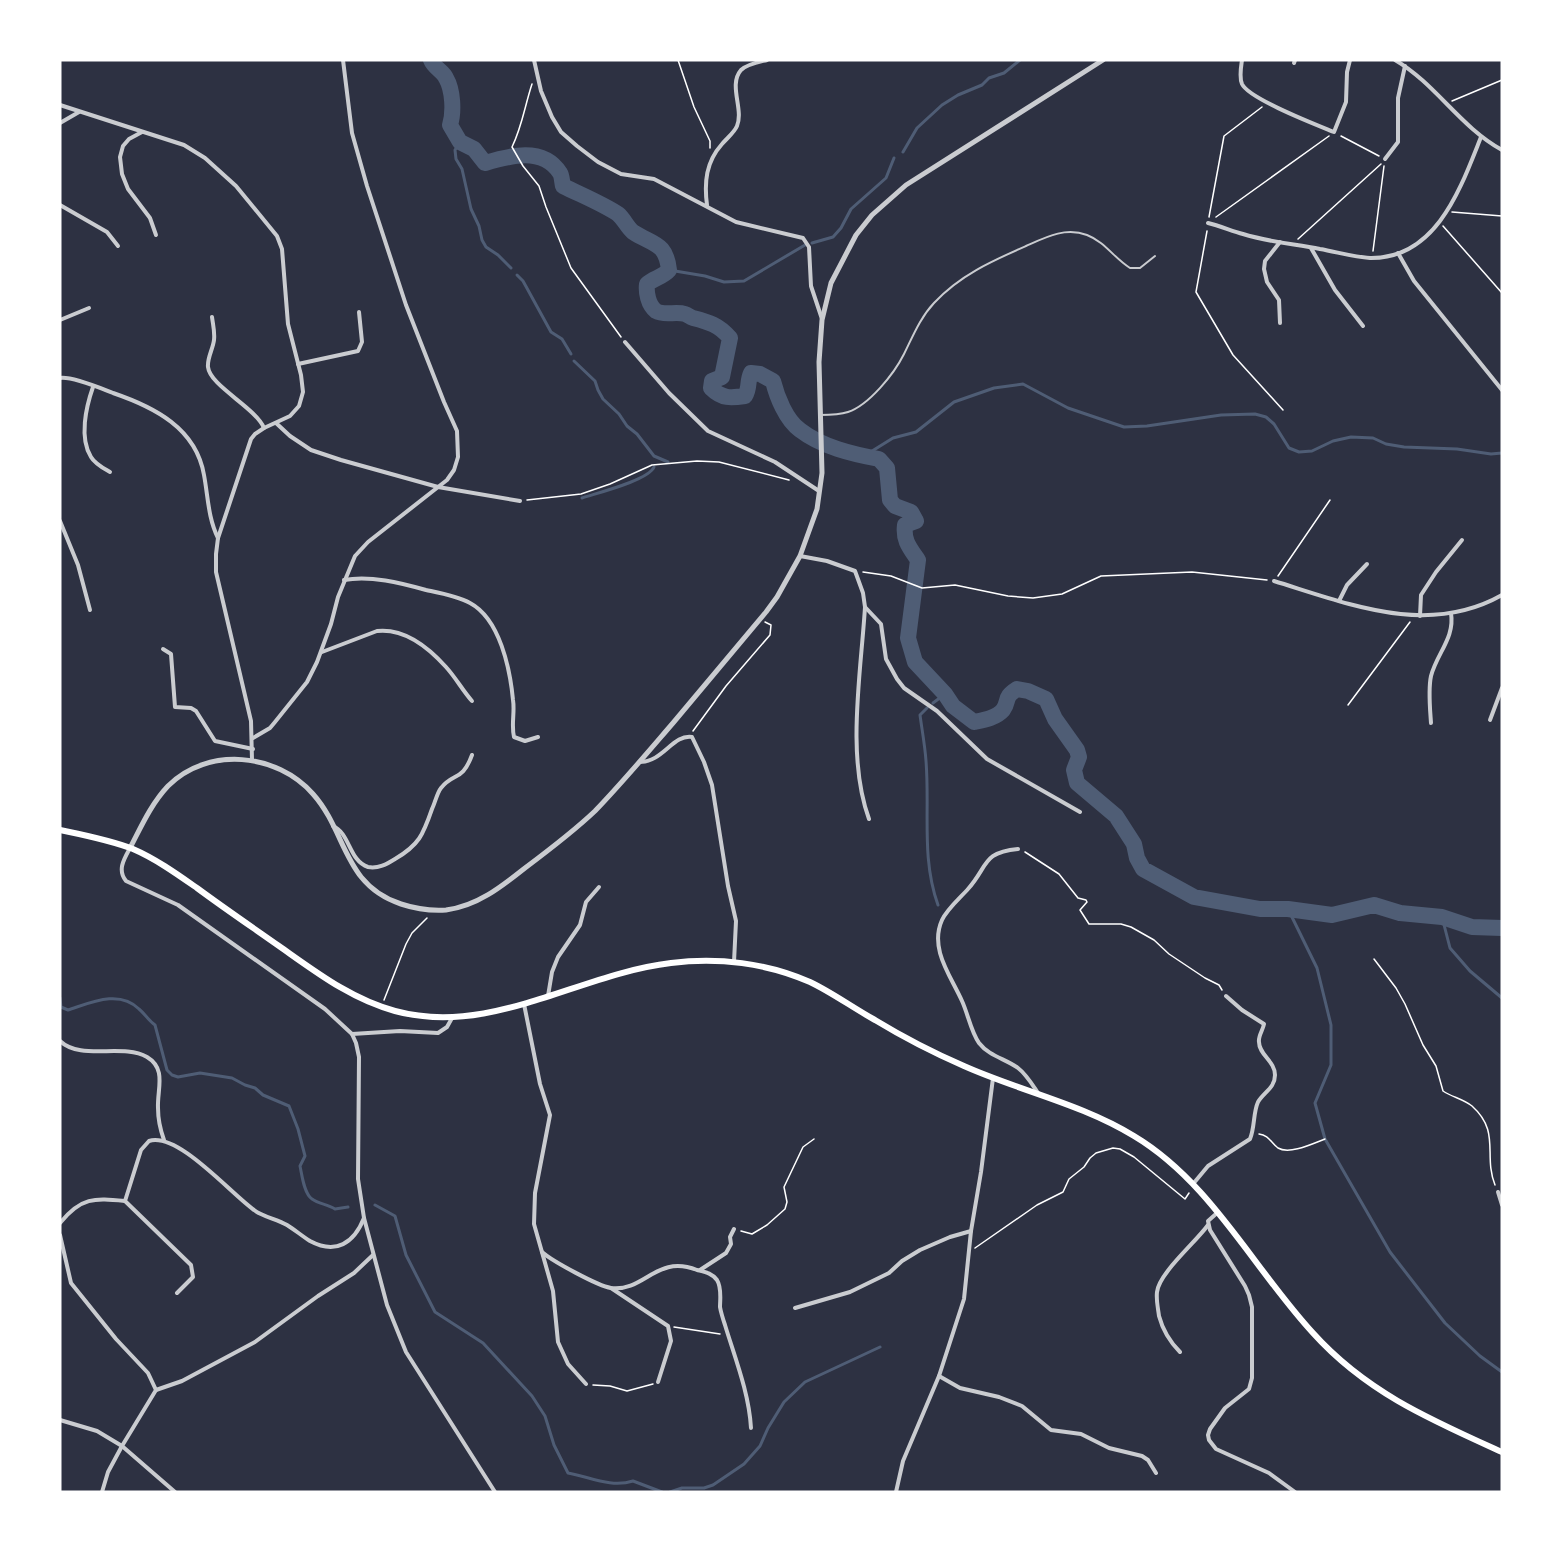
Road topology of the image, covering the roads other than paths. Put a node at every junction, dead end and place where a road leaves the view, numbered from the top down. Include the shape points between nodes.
1 (343, 60) edge
2 (534, 60) edge
3 (767, 60) edge
4 (1103, 60) edge
5 (1242, 60) edge
6 (1350, 60) edge
7 (1395, 60) edge
8 (1405, 66) junction
9 (60, 105) edge
10 (80, 112) junction
11 (60, 123) edge
12 (142, 131) junction
13 (1481, 137) junction
14 (1502, 150) edge
15 (1385, 159) road end
16 (60, 205) edge
17 (707, 205) junction
18 (1208, 223) road end
19 (156, 235) dead end
20 (1280, 242) junction
21 (118, 246) dead end
22 (1311, 247) junction
23 (1398, 253) junction
24 (1155, 256) dead end
25 (89, 308) dead end
26 (359, 312) dead end
27 (212, 317) dead end
28 (60, 320) edge
29 (822, 320) junction
30 (1280, 323) dead end
31 (1363, 326) dead end
32 (625, 342) road end
33 (298, 364) junction
34 (60, 378) edge
35 (93, 387) junction
36 (1502, 390) edge
37 (820, 415) junction
38 (276, 423) junction
39 (264, 428) junction
40 (110, 472) dead end
41 (438, 487) junction
42 (820, 491) junction
43 (520, 501) road end
44 (60, 521) edge
45 (218, 538) junction
46 (1462, 540) dead end
47 (800, 556) junction
48 (1367, 564) dead end
49 (344, 580) junction
50 (1274, 581) road end
51 (1502, 595) edge
52 (1340, 601) junction
53 (866, 607) junction
54 (90, 610) dead end
55 (1451, 614) junction
56 (1420, 616) junction
57 (163, 649) dead end
58 (321, 652) junction
59 (1502, 688) edge
60 (472, 701) dead end
61 (1490, 720) dead end
62 (1431, 723) dead end
63 (538, 737) dead end
64 (253, 738) junction
65 (253, 749) junction
66 (472, 755) dead end
67 (252, 760) junction
68 (639, 762) junction
69 (1080, 812) dead end
70 (869, 819) dead end
71 (332, 826) junction
72 (60, 830) edge
73 (130, 848) junction
74 (1018, 849) road end
75 (599, 887) dead end
76 (734, 962) junction
77 (548, 996) junction
78 (1226, 996) road end
79 (524, 1003) junction
80 (452, 1018) junction
81 (352, 1034) junction
82 (60, 1041) edge
83 (993, 1078) junction
84 (1040, 1096) junction
85 (164, 1141) junction
86 (1193, 1184) junction
87 (1498, 1192) road end
88 (125, 1201) junction
89 (1502, 1204) edge
90 (1217, 1213) junction
91 (364, 1218) junction
92 (60, 1223) edge
93 (1208, 1224) junction
94 (734, 1229) road end
95 (971, 1231) junction
96 (60, 1235) edge
97 (542, 1251) junction
98 (373, 1255) junction
99 (700, 1270) junction
100 (610, 1288) junction
101 (177, 1293) dead end
102 (795, 1308) dead end
103 (1180, 1352) dead end
104 (939, 1376) junction
105 (658, 1382) road end
106 (586, 1384) road end
107 (156, 1390) junction
108 (60, 1420) edge
109 (751, 1428) dead end
110 (122, 1446) junction
111 (1502, 1452) edge
112 (1155, 1473) dead end
113 (102, 1492) edge
114 (174, 1492) edge
115 (495, 1492) edge
116 (896, 1492) edge
117 (1295, 1492) edge

1 - 41 street via 352,133 367,186 406,305 457,431 459,447 454,470
2 - 17 street via 552,117 577,146 621,174 654,179
3 - 17 street via 749,65 738,75 737,126 713,158 705,179
4 - 29 street via 888,200 856,235 845,254 831,283
5 - 6 street via 1240,77 1244,87 1298,118 1335,132 1346,102
7 - 8 street
8 - 13 street
8 - 15 street via 1398,98 1398,142
9 - 10 street
10 - 11 street
10 - 12 street
12 - 19 street via 125,142 121,151 122,174 150,218
12 - 33 street via 205,158 236,186 272,229 282,249 288,324
13 - 14 street
13 - 23 street via 1448,212 1417,242
16 - 21 street via 107,232
17 - 29 street via 736,222 785,232 807,242 811,286
18 - 20 street
20 - 22 street
20 - 30 street via 1265,261 1264,269 1279,300
22 - 23 street via 1372,258
22 - 31 street via 1335,290
23 - 36 street via 1414,281
24 - 37 lane via 1140,268 1130,268 1098,241 1073,231 1052,234 990,262 959,280 936,301 897,364 865,402 848,412
25 - 28 street
26 - 33 street via 362,342 358,351
27 - 39 street via 214,340 209,372 258,416
29 - 37 street
32 - 42 street via 708,431 775,462
33 - 38 street via 302,400 290,416
34 - 35 street
35 - 40 street via 87,405 86,442 92,459
35 - 45 street via 156,412 188,436 202,464
37 - 42 street
38 - 39 street
38 - 41 street via 311,450
39 - 45 street via 246,449
41 - 43 street
41 - 49 street via 368,542 355,556
42 - 47 street
44 - 54 street via 78,565
45 - 64 street via 216,572
46 - 56 street via 1421,595
47 - 53 street via 855,571
47 - 68 street via 777,597
48 - 52 street via 1347,585
49 - 58 street
49 - 63 street via 374,580 421,588 462,599 477,608 498,635 507,658 514,703 514,737 525,741
50 - 52 street
51 - 55 street
52 - 56 street
53 - 69 street via 880,624 886,659 904,688 937,711 987,759
53 - 70 street via 857,735 859,778
55 - 56 street
55 - 62 street via 1452,628 1431,678
57 - 65 street via 171,654 176,707 196,711 214,741
58 - 60 street via 377,631 402,633 446,667
58 - 64 street via 307,682 285,711 270,728
59 - 61 street
64 - 65 street
65 - 67 street
66 - 71 street via 466,770 440,789 420,841 387,863 365,865 341,831
67 - 71 street via 281,769 305,785
67 - 73 street via 224,760 178,778 151,808
68 - 71 street via 555,845 504,884 458,908 433,910 396,902 372,888 356,871
68 - 76 street via 654,760 689,736 699,750 712,784 736,921
72 - 73 main road
73 - 80 main road via 168,869 340,988 382,1007
73 - 81 street via 122,866 126,881 178,905 215,930 325,1009
74 - 84 street via 1000,853 981,867 941,921 938,952 979,1043 1020,1069
75 - 77 street via 586,902 580,925 558,957
76 - 77 main road via 667,963
76 - 83 main road via 766,967 809,982 949,1059
77 - 79 main road
78 - 86 street via 1263,1022 1259,1045 1273,1066 1275,1078 1258,1103 1252,1133 1245,1143 1208,1166
79 - 80 main road via 486,1014
79 - 97 street via 550,1115 534,1206
80 - 81 street via 438,1033
81 - 91 street via 359,1057 358,1179
82 - 85 street via 72,1048 137,1053 152,1061 160,1072 158,1119
83 - 84 main road
83 - 95 street
84 - 86 main road via 1094,1115 1136,1136
85 - 88 street via 155,1139 143,1146
85 - 91 street via 194,1159 259,1213 310,1240 336,1247 349,1241
86 - 90 main road
87 - 89 street
88 - 92 street via 87,1200
88 - 101 street via 191,1265 193,1277
90 - 93 street
90 - 111 main road via 1298,1316 1342,1362 1397,1402
91 - 98 street
93 - 103 street via 1157,1291 1162,1326
93 - 117 street via 1245,1286 1252,1307 1250,1387 1225,1408 1210,1429 1209,1440 1216,1449 1269,1473
94 - 99 street via 726,1253
95 - 102 street via 920,1250 890,1273 850,1292
95 - 104 street via 964,1299
96 - 107 street via 71,1283 148,1373
97 - 100 street
97 - 106 street via 553,1291 560,1349
98 - 107 street via 354,1273 255,1342 182,1381
98 - 115 street via 406,1352
99 - 100 street via 689,1266 664,1267 631,1285
99 - 109 street via 708,1272 718,1284 720,1310 746,1397
100 - 105 street via 668,1326 670,1341
104 - 112 street via 960,1388 1022,1406 1051,1430 1082,1434 1109,1448 1142,1456
104 - 116 street via 909,1444
107 - 110 street
108 - 110 street via 98,1431
110 - 113 street
110 - 114 street

